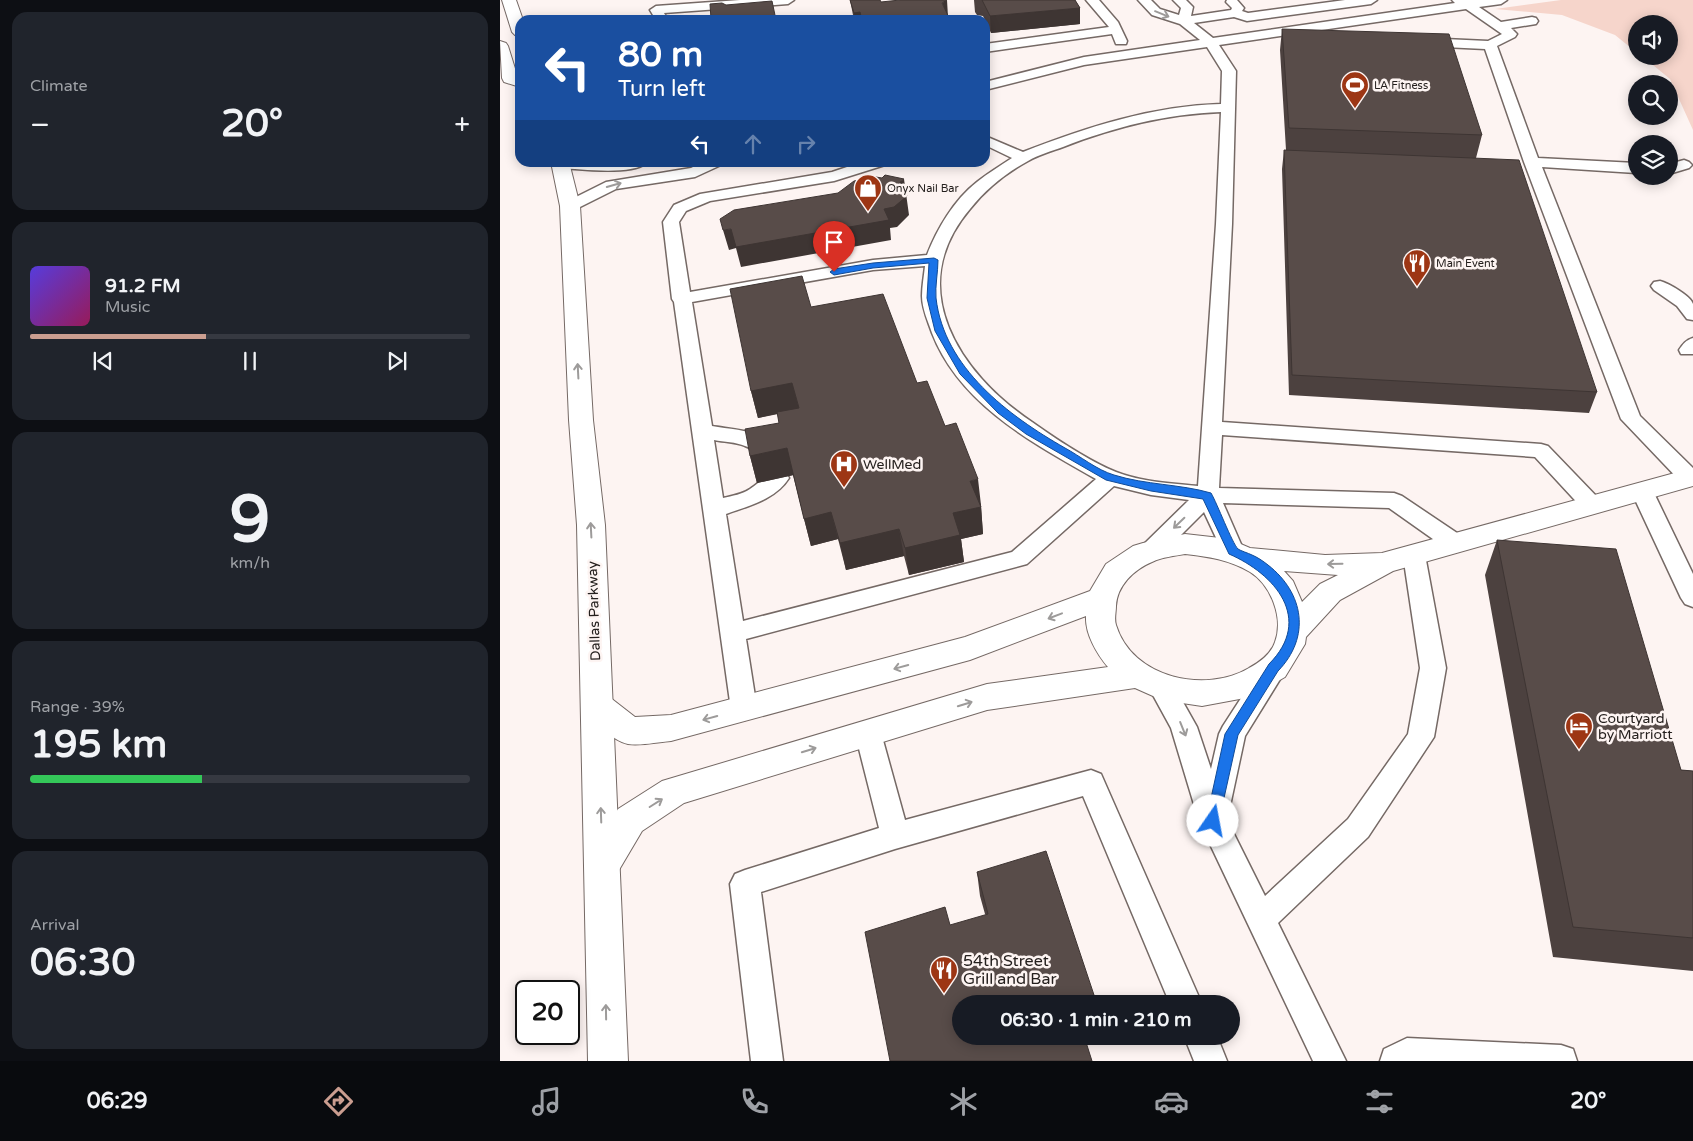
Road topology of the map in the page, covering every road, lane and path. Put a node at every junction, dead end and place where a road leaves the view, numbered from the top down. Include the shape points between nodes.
1 (509, 0) edge
2 (788, 0) edge
3 (1092, 0) edge
4 (1144, 0) edge
5 (1179, 0) edge
6 (1229, 0) edge
7 (1371, 0) edge
8 (1501, 0) edge
9 (1463, 2) edge
10 (1234, 13) junction
11 (659, 15) edge
12 (515, 17) edge
13 (1532, 21) dead end
14 (1184, 22) junction
15 (1499, 26) junction
16 (1117, 30) junction
17 (1265, 35) junction
18 (1333, 38) edge
19 (1411, 41) edge
20 (1211, 43) junction
21 (1490, 45) junction
22 (500, 46) edge
23 (990, 47) edge
24 (1127, 54) junction
25 (515, 80) edge
26 (990, 85) edge
27 (1228, 108) junction
28 (990, 142) edge
29 (1023, 157) junction
30 (1532, 162) junction
31 (1684, 165) dead end
32 (562, 167) edge
33 (706, 167) edge
34 (865, 167) edge
35 (1678, 167) edge
36 (1628, 168) edge
37 (570, 206) junction
38 (934, 260) junction
39 (1660, 286) dead end
40 (681, 299) junction
41 (1693, 315) edge
42 (1211, 428) junction
43 (701, 431) junction
44 (770, 452) edge
45 (1691, 477) edge
46 (778, 478) edge
47 (1110, 478) junction
48 (1642, 491) junction
49 (1208, 496) junction
50 (1592, 505) junction
51 (713, 510) junction
52 (1455, 543) junction
53 (1150, 551) junction
54 (1241, 555) junction
55 (1414, 555) junction
56 (1684, 558) edge
57 (1384, 563) junction
58 (1693, 598) edge
59 (1100, 599) junction
60 (1294, 630) junction
61 (732, 633) junction
62 (1274, 668) junction
63 (1150, 680) junction
64 (597, 704) junction
65 (744, 709) junction
66 (868, 733) junction
67 (1213, 821) junction
68 (895, 836) junction
69 (603, 864) junction
70 (1261, 919) junction
71 (1182, 995) edge
72 (1204, 1045) edge
73 (608, 1061) edge
74 (767, 1061) edge
75 (1211, 1061) edge
76 (1330, 1061) edge
77 (1396, 1061) edge
78 (1561, 1061) edge

1 - 12 street
2 - 11 lane via 656,10
3 - 16 lane
4 -> 14 lane via 1156,12
5 - 14 lane via 1187,7
6 - 10 lane via 1238,8
7 - 10 lane via 1247,17
8 - 9 lane
9 - 15 lane
9 - 17 lane
10 - 14 lane
13 - 15 lane
14 - 20 lane
15 - 21 lane via 1510,34
16 - 23 lane
16 - 24 lane
17 - 18 lane
17 - 20 lane
19 - 21 lane
20 - 24 lane
20 - 27 lane via 1229,71
21 - 30 lane
22 - 25 street via 510,78
24 - 26 lane via 1066,65
27 - 29 lane via 1151,116 1091,131
27 - 42 lane
28 - 29 lane
29 - 38 lane via 981,186 961,207 943,235
30 - 36 lane
30 - 45 lane via 1631,419
31 - 35 lane
32 - 37 street, Dallas Parkway
37 -> 33 lane via 612,185 695,172
34 - 40 lane via 843,174 805,174 685,205 671,222
64 -> 37 street, Dallas Parkway via 591,525 581,420
38 - 40 lane via 873,265
38 - 47 lane via 931,286 934,314 945,342 963,372 1015,422
39 - 41 lane via 1683,302
40 - 43 lane
42 - 49 lane
42 - 50 lane via 1541,451
43 - 44 lane via 752,440
43 - 51 lane
45 - 48 street
46 - 51 lane via 757,495
47 - 49 lane
47 - 61 lane via 1020,558
48 - 50 street
48 - 56 lane
49 - 52 lane via 1394,502
49 -> 53 lane
49 - 54 lane
50 - 52 street
51 - 61 lane
52 - 55 street
53 - 54 street via 1173,545 1197,544
53 - 59 street via 1118,570
57 -> 54 street via 1325,565
54 - 60 street via 1276,578 1293,610
55 - 57 street
55 - 70 lane via 1433,668 1421,737 1358,828
56 - 58 lane
57 - 60 street via 1330,592
59 - 63 street via 1099,619 1104,640 1118,659
59 -> 65 street via 970,648
60 - 62 street via 1288,650
61 - 65 lane
62 - 63 street via 1242,686 1215,692 1187,692
62 - 67 lane via 1232,734
66 -> 63 street via 987,697
63 -> 67 lane via 1184,727
65 -> 64 street via 670,728 629,731
69 -> 64 street, Dallas Parkway
66 - 68 lane
69 -> 66 street via 630,820 674,791
67 - 70 lane
68 - 71 lane via 1091,782
68 - 74 lane via 745,884
73 -> 69 street, Dallas Parkway
70 - 76 lane
72 - 75 lane
77 - 78 lane via 1407,1054

